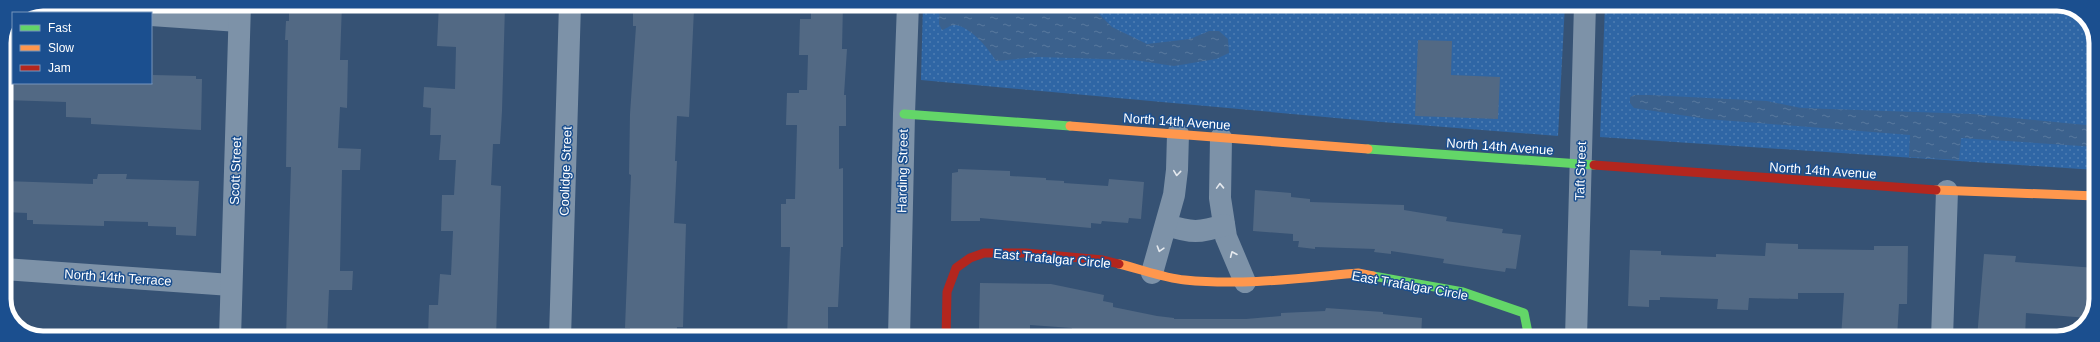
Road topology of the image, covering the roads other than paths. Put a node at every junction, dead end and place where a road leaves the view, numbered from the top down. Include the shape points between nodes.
1 (98, 11) edge
2 (570, 11) edge
3 (908, 11) edge
4 (1585, 11) edge
5 (114, 12) edge
6 (240, 12) edge
7 (152, 14) edge
8 (904, 114) junction
9 (1178, 134) junction
10 (1221, 138) junction
11 (1580, 165) junction
12 (1947, 191) junction
13 (2089, 196) edge
14 (1167, 225) junction
15 (1224, 225) junction
16 (11, 269) edge
17 (1152, 273) junction
18 (1245, 282) junction
19 (231, 285) junction
20 (230, 331) edge
21 (560, 331) edge
22 (899, 331) edge
23 (946, 331) edge
24 (1528, 331) edge
25 (1576, 331) edge
26 (1942, 331) edge

1 - 5 street
2 - 21 street, Coolidge Street
3 - 8 street, Harding Street
4 - 11 street, Taft Street
6 - 7 street
6 - 19 street, Scott Street
8 - 9 street, North 14th Avenue
8 - 22 street, Harding Street
9 - 10 street, North 14th Avenue
9 -> 14 street via 1174,195
10 - 11 street, North 14th Avenue
15 -> 10 street via 1220,179
11 - 12 street, North 14th Avenue
11 - 25 street, Taft Street
12 - 13 street, North 14th Avenue
12 - 26 street
14 - 15 street via 1186,232 1198,233
14 -> 17 street
18 -> 15 street via 1226,237
16 - 19 street, North 14th Terrace
17 - 18 street, East Trafalgar Circle via 1183,280
17 - 23 street, East Trafalgar Circle via 1103,260 1026,253 984,253 970,258 956,268 947,292
18 - 24 street, East Trafalgar Circle via 1358,273 1463,292 1524,313
19 - 20 street, Scott Street

